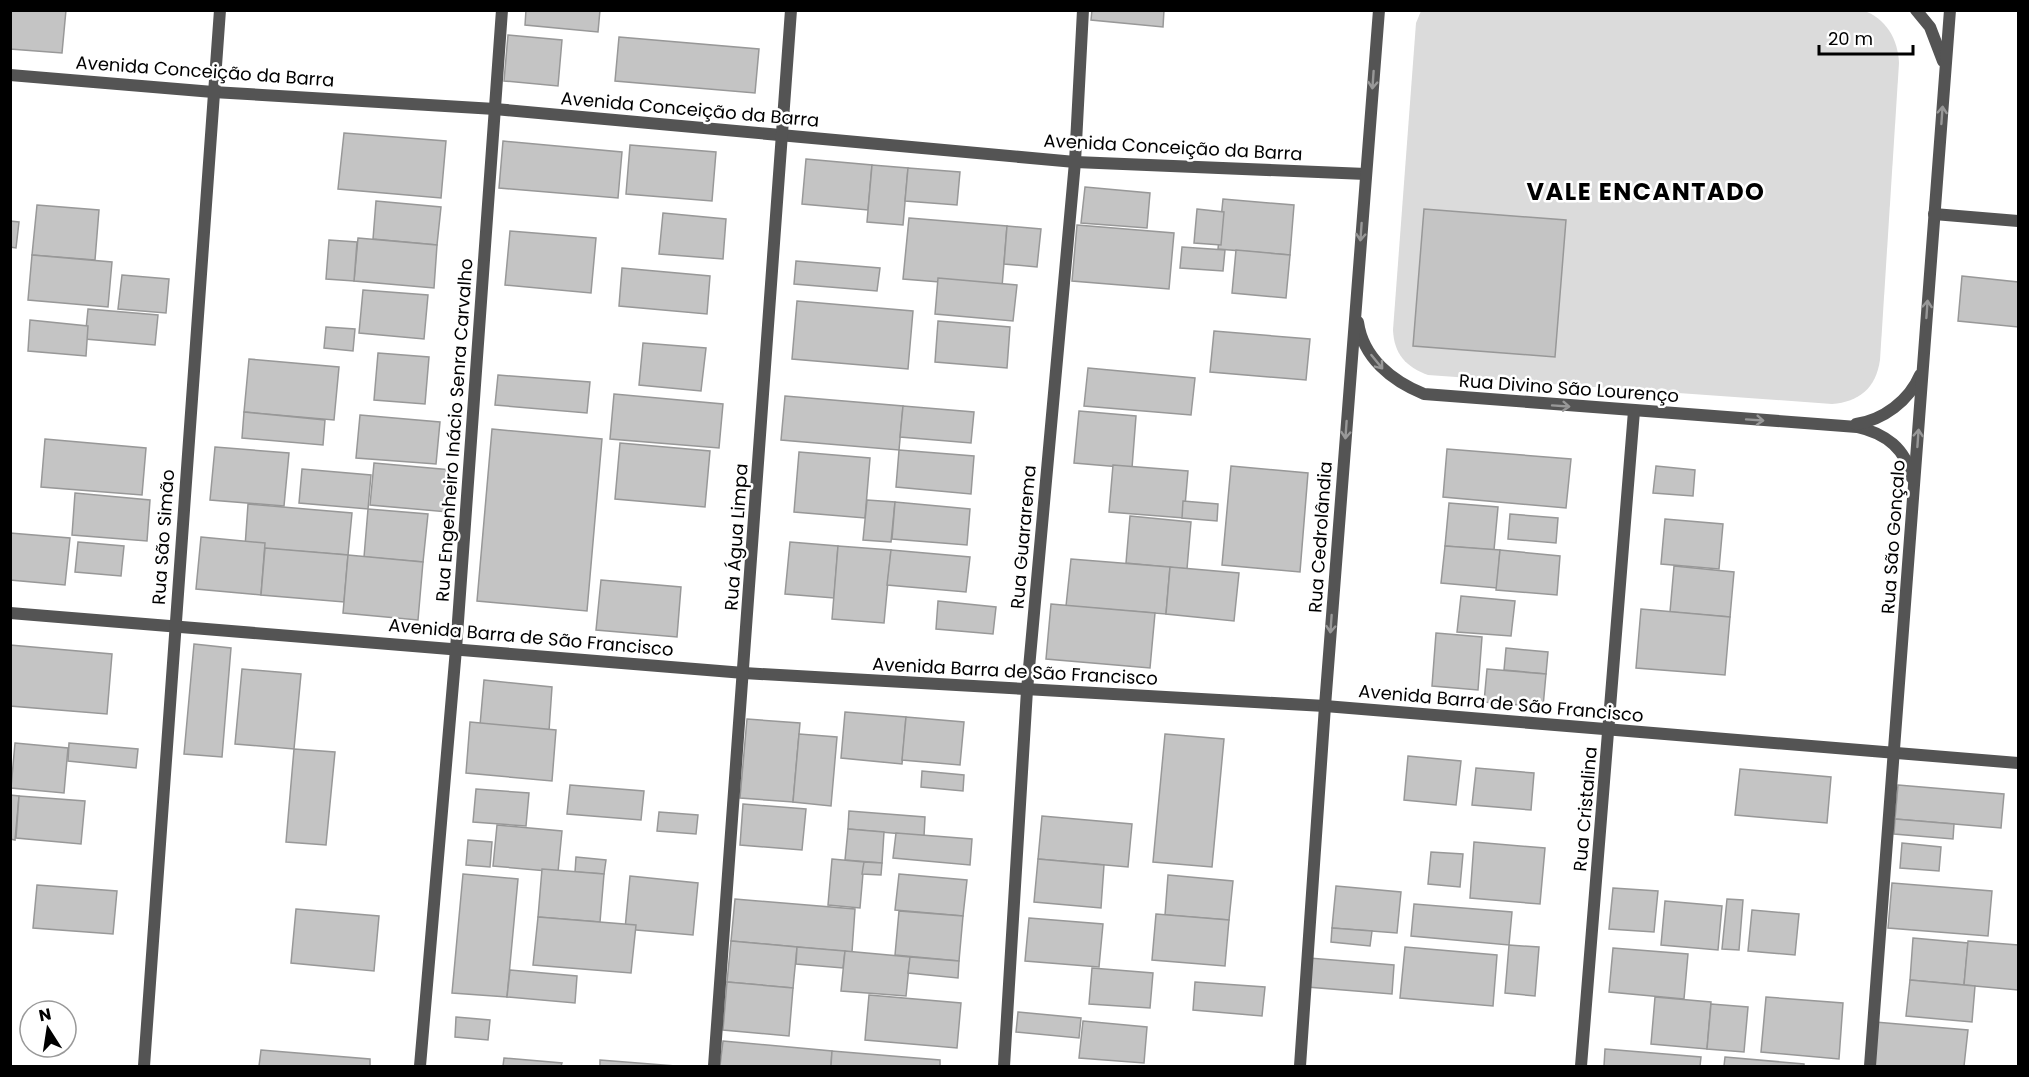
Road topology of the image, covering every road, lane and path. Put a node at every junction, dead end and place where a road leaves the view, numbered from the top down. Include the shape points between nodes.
1 (220, 10) edge
2 (502, 10) edge
3 (791, 10) edge
4 (1083, 10) edge
5 (1916, 10) edge
6 (1950, 10) edge
7 (1379, 14) edge
8 (10, 75) edge
9 (1945, 77) junction
10 (213, 92) junction
11 (495, 109) junction
12 (782, 136) junction
13 (1075, 162) junction
14 (1366, 174) junction
15 (1934, 214) junction
16 (2019, 221) edge
17 (1356, 309) junction
18 (1923, 368) junction
19 (1634, 411) junction
20 (1828, 425) junction
21 (1915, 496) junction
22 (10, 614) edge
23 (174, 627) junction
24 (456, 649) junction
25 (744, 673) junction
26 (1027, 690) junction
27 (1324, 706) junction
28 (1609, 730) junction
29 (1894, 754) junction
30 (2019, 763) edge
31 (144, 1066) edge
32 (420, 1066) edge
33 (714, 1066) edge
34 (1004, 1066) edge
35 (1300, 1066) edge
36 (1581, 1066) edge
37 (1870, 1066) edge

1 - 10 street, Rua São Simão
2 - 11 street, Rua Engenheiro Inácio Senra Carvalho
3 - 12 street, Rua Água Limpa
4 - 13 street, Rua Guararema
5 - 9 street via 1938,42
6 - 9 street, Rua São Gonçalo
7 -> 14 street, Rua Cedrolândia
8 - 10 street, Avenida Conceição da Barra
15 -> 9 street, Rua São Gonçalo
10 - 11 street, Avenida Conceição da Barra
10 - 23 street, Rua São Simão
11 - 12 street, Avenida Conceição da Barra
11 - 24 street, Rua Engenheiro Inácio Senra Carvalho
12 - 13 street, Avenida Conceição da Barra
12 - 25 street, Rua Água Limpa
13 - 14 street, Avenida Conceição da Barra
13 - 26 street, Rua Guararema
14 -> 17 street, Rua Cedrolândia
15 - 16 street
18 -> 15 street, Rua São Gonçalo
17 -> 19 street, Rua Divino São Lourenço via 1359,328 1375,361 1389,376 1424,394
17 -> 27 street, Rua Cedrolândia
18 - 20 street, Rua Divino São Lourenço via 1908,395 1884,415 1866,423
21 -> 18 street, Rua São Gonçalo
19 -> 20 street, Rua Divino São Lourenço
19 - 28 street, Rua Cristalina
20 - 21 street, Rua Divino São Lourenço via 1871,430 1896,446 1910,469
21 - 29 street, Rua São Gonçalo
22 - 23 street, Avenida Barra de São Francisco
23 - 24 street, Avenida Barra de São Francisco
23 - 31 street, Rua São Simão
24 - 25 street, Avenida Barra de São Francisco
24 - 32 street, Rua Engenheiro Inácio Senra Carvalho
25 - 26 street, Avenida Barra de São Francisco
25 - 33 street, Rua Água Limpa
26 - 27 street, Avenida Barra de São Francisco
26 - 34 street, Rua Guararema
27 - 28 street, Avenida Barra de São Francisco
27 - 35 street, Rua Cedrolândia
28 - 29 street, Avenida Barra de São Francisco
28 - 36 street, Rua Cristalina
29 - 30 street, Avenida Barra de São Francisco
29 - 37 street, Rua São Gonçalo

